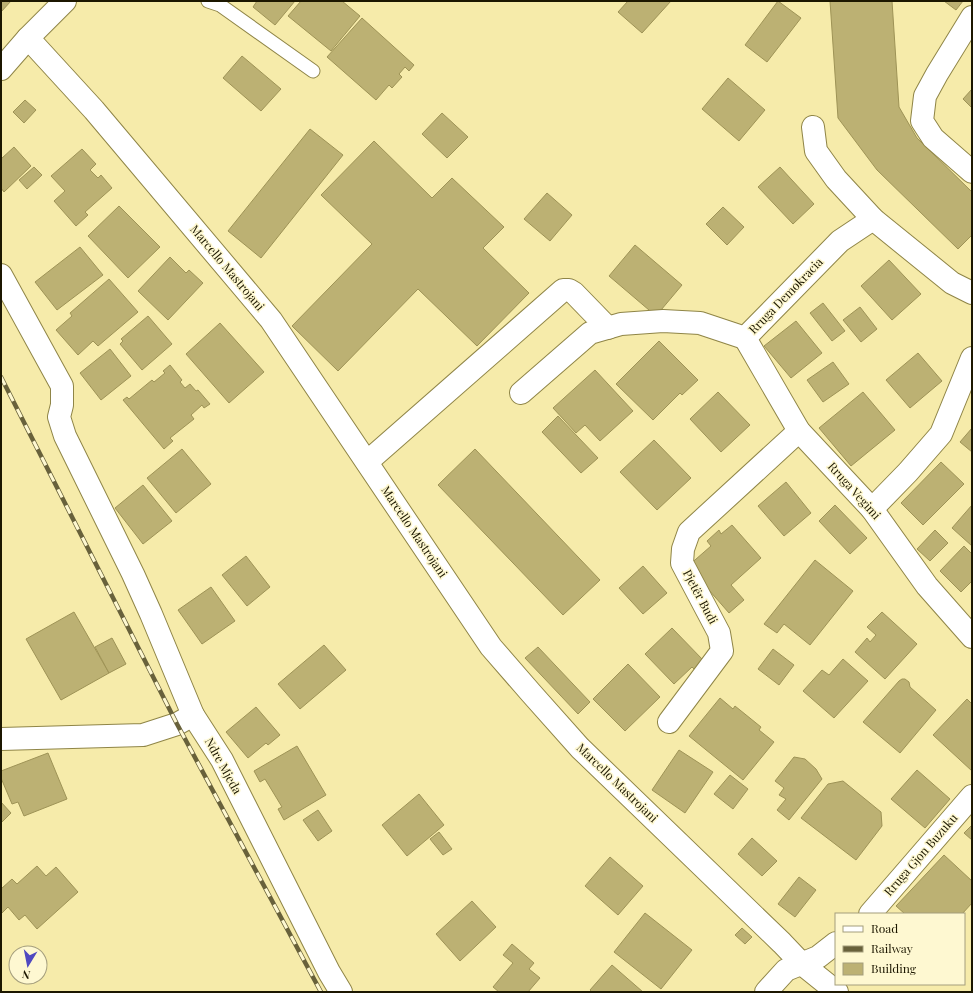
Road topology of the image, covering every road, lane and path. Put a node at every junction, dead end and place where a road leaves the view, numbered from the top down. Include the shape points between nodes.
1 (65, 1) edge
2 (208, 1) edge
3 (972, 17) edge
4 (28, 38) junction
5 (1, 69) edge
6 (312, 71) dead end
7 (813, 127) dead end
8 (972, 172) edge
9 (873, 219) junction
10 (1, 275) edge
11 (972, 293) edge
12 (608, 328) junction
13 (745, 338) junction
14 (972, 358) edge
15 (521, 393) dead end
16 (799, 431) junction
17 (367, 462) junction
18 (872, 509) junction
19 (972, 637) edge
20 (193, 715) junction
21 (669, 722) dead end
22 (1, 739) edge
23 (972, 796) edge
24 (871, 913) edge
25 (835, 944) edge
26 (802, 964) junction
27 (341, 992) edge
28 (766, 992) edge
29 (837, 992) edge

1 - 4 street
2 - 6 lane via 220,5
3 - 8 street via 925,96 922,121 932,138
4 - 5 street
4 - 17 street, Marcello Mastrojani via 94,110 272,320
7 - 9 street via 816,151 836,178
9 - 11 street via 952,283
9 - 13 street, Rruga Demokracia via 840,241
10 - 20 street, Ndre Mjeda via 62,386 59,417 64,436 145,601
12 - 13 street, Rruga Demokracia via 621,324 663,321 700,323
12 - 15 street, Rruga Demokracia via 590,333
12 - 17 street via 574,293 563,290
13 - 16 street, Rruga Vegimi
14 - 18 street via 941,434
16 - 18 street, Rruga Vegimi
16 - 21 street, Pjetër Budi via 689,532 683,549 682,563 719,633 722,651
17 - 26 street, Marcello Mastrojani via 491,647 580,748
18 - 19 street, Rruga Vegimi via 927,586
20 - 22 street via 177,724 143,735
20 - 27 street, Ndre Mjeda via 222,760
23 - 24 street, Rruga Gjon Buzuku
25 - 26 street via 818,957
26 - 28 street via 786,970
26 - 29 street, Marcello Mastrojani

